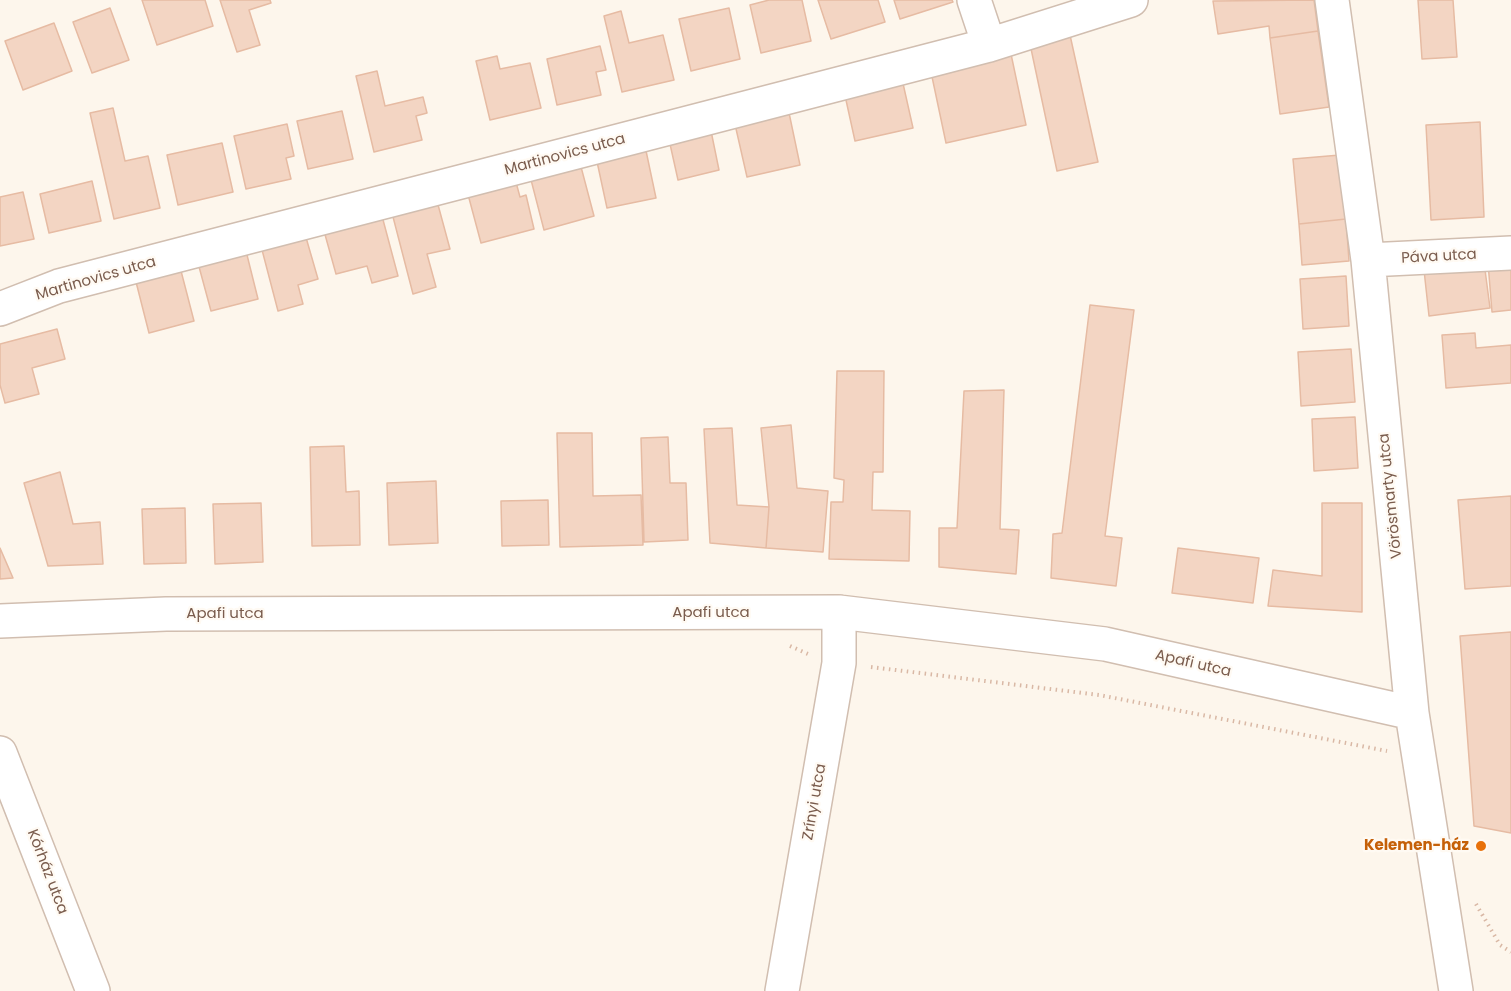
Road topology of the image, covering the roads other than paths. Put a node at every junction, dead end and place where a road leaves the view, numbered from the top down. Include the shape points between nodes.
1 (974, 0) edge
2 (1131, 0) edge
3 (1332, 0) edge
4 (989, 45) junction
5 (1511, 254) edge
6 (1368, 261) junction
7 (0, 309) edge
8 (839, 612) junction
9 (0, 621) edge
10 (1412, 713) junction
11 (0, 753) edge
12 (93, 991) edge
13 (782, 991) edge
14 (1456, 991) edge

1 - 4 street
2 - 4 street, Martinovics utca
3 - 6 street, Vörösmarty utca
4 - 7 street, Martinovics utca via 59,286
5 - 6 street, Páva utca
6 - 10 street, Vörösmarty utca
8 - 9 street, Apafi utca via 166,614
8 - 10 street, Apafi utca via 1105,644
8 - 13 street, Zrínyi utca via 839,663
10 - 14 street, Vörösmarty utca
11 - 12 street, Kórház utca

